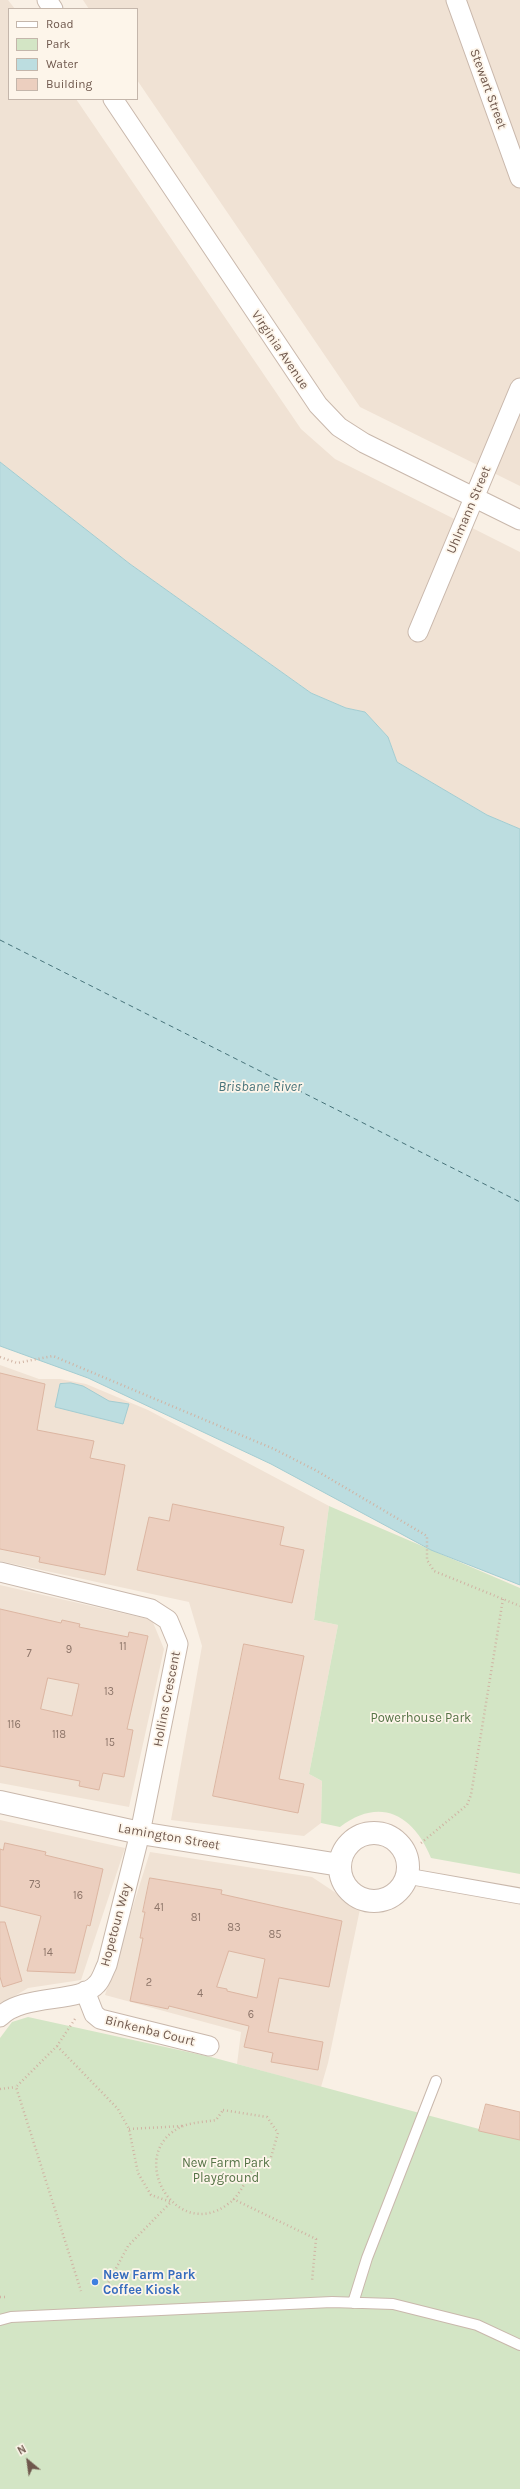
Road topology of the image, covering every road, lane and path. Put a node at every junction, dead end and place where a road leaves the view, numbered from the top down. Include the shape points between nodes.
1 (456, 0) edge
2 (115, 100) edge
3 (520, 178) edge
4 (520, 388) edge
5 (473, 497) junction
6 (520, 520) edge
7 (418, 632) dead end
8 (0, 1357) edge
9 (0, 1572) edge
10 (503, 1599) junction
11 (520, 1606) edge
12 (0, 1802) edge
13 (140, 1833) junction
14 (421, 1843) dead end
15 (340, 1865) junction
16 (408, 1876) junction
17 (520, 1896) edge
18 (86, 1995) junction
19 (0, 2017) edge
20 (57, 2046) junction
21 (209, 2046) dead end
22 (436, 2081) dead end
23 (16, 2087) junction
24 (0, 2089) edge
25 (184, 2126) junction
26 (129, 2129) junction
27 (233, 2199) junction
28 (171, 2202) junction
29 (312, 2281) dead end
30 (105, 2289) dead end
31 (81, 2291) dead end
32 (0, 2297) edge
33 (5, 2297) dead end
34 (353, 2303) junction
35 (0, 2320) edge
36 (520, 2345) edge

1 - 3 street, Stewart Street
2 - 5 street, Virginia Avenue via 318,405 339,427 364,443
4 - 5 street, Uhlmann Street
5 - 6 street, Virginia Avenue
5 - 7 street, Uhlmann Street
8 - 10 path via 17,1363 53,1356 274,1449 417,1528 427,1536 427,1560 434,1571
9 - 13 street, Hollins Crescent via 151,1609 168,1620 178,1644
10 - 11 path
10 - 14 path via 471,1795 467,1805
12 - 13 street, Lamington Street
13 - 15 street, Lamington Street
13 - 18 street, Hopetoun Way via 107,1965 97,1984
15 - 16 street via 345,1887 353,1895 374,1902 394,1896
15 - 16 street via 349,1844 368,1833 380,1833 400,1844 409,1865
16 - 17 street
18 - 19 street, Hopetoun Way via 32,2001
18 - 20 path
18 - 21 street, Binkenba Court via 94,2014 100,2019
20 - 23 path
20 - 26 path via 118,2109
22 - 34 lane via 367,2258
23 - 24 path
23 - 31 path
25 - 26 path
25 - 27 path via 216,2120 223,2110 267,2118 278,2133 269,2164 253,2169
25 - 28 path via 171,2134 156,2160 156,2176 161,2190
26 - 28 path via 138,2173 151,2195
27 - 28 path via 215,2211 200,2213 184,2210
27 - 29 path via 316,2239
28 - 30 path via 128,2246
32 - 33 path
34 - 35 lane via 325,2302 19,2316
34 - 36 lane via 393,2304 477,2325

